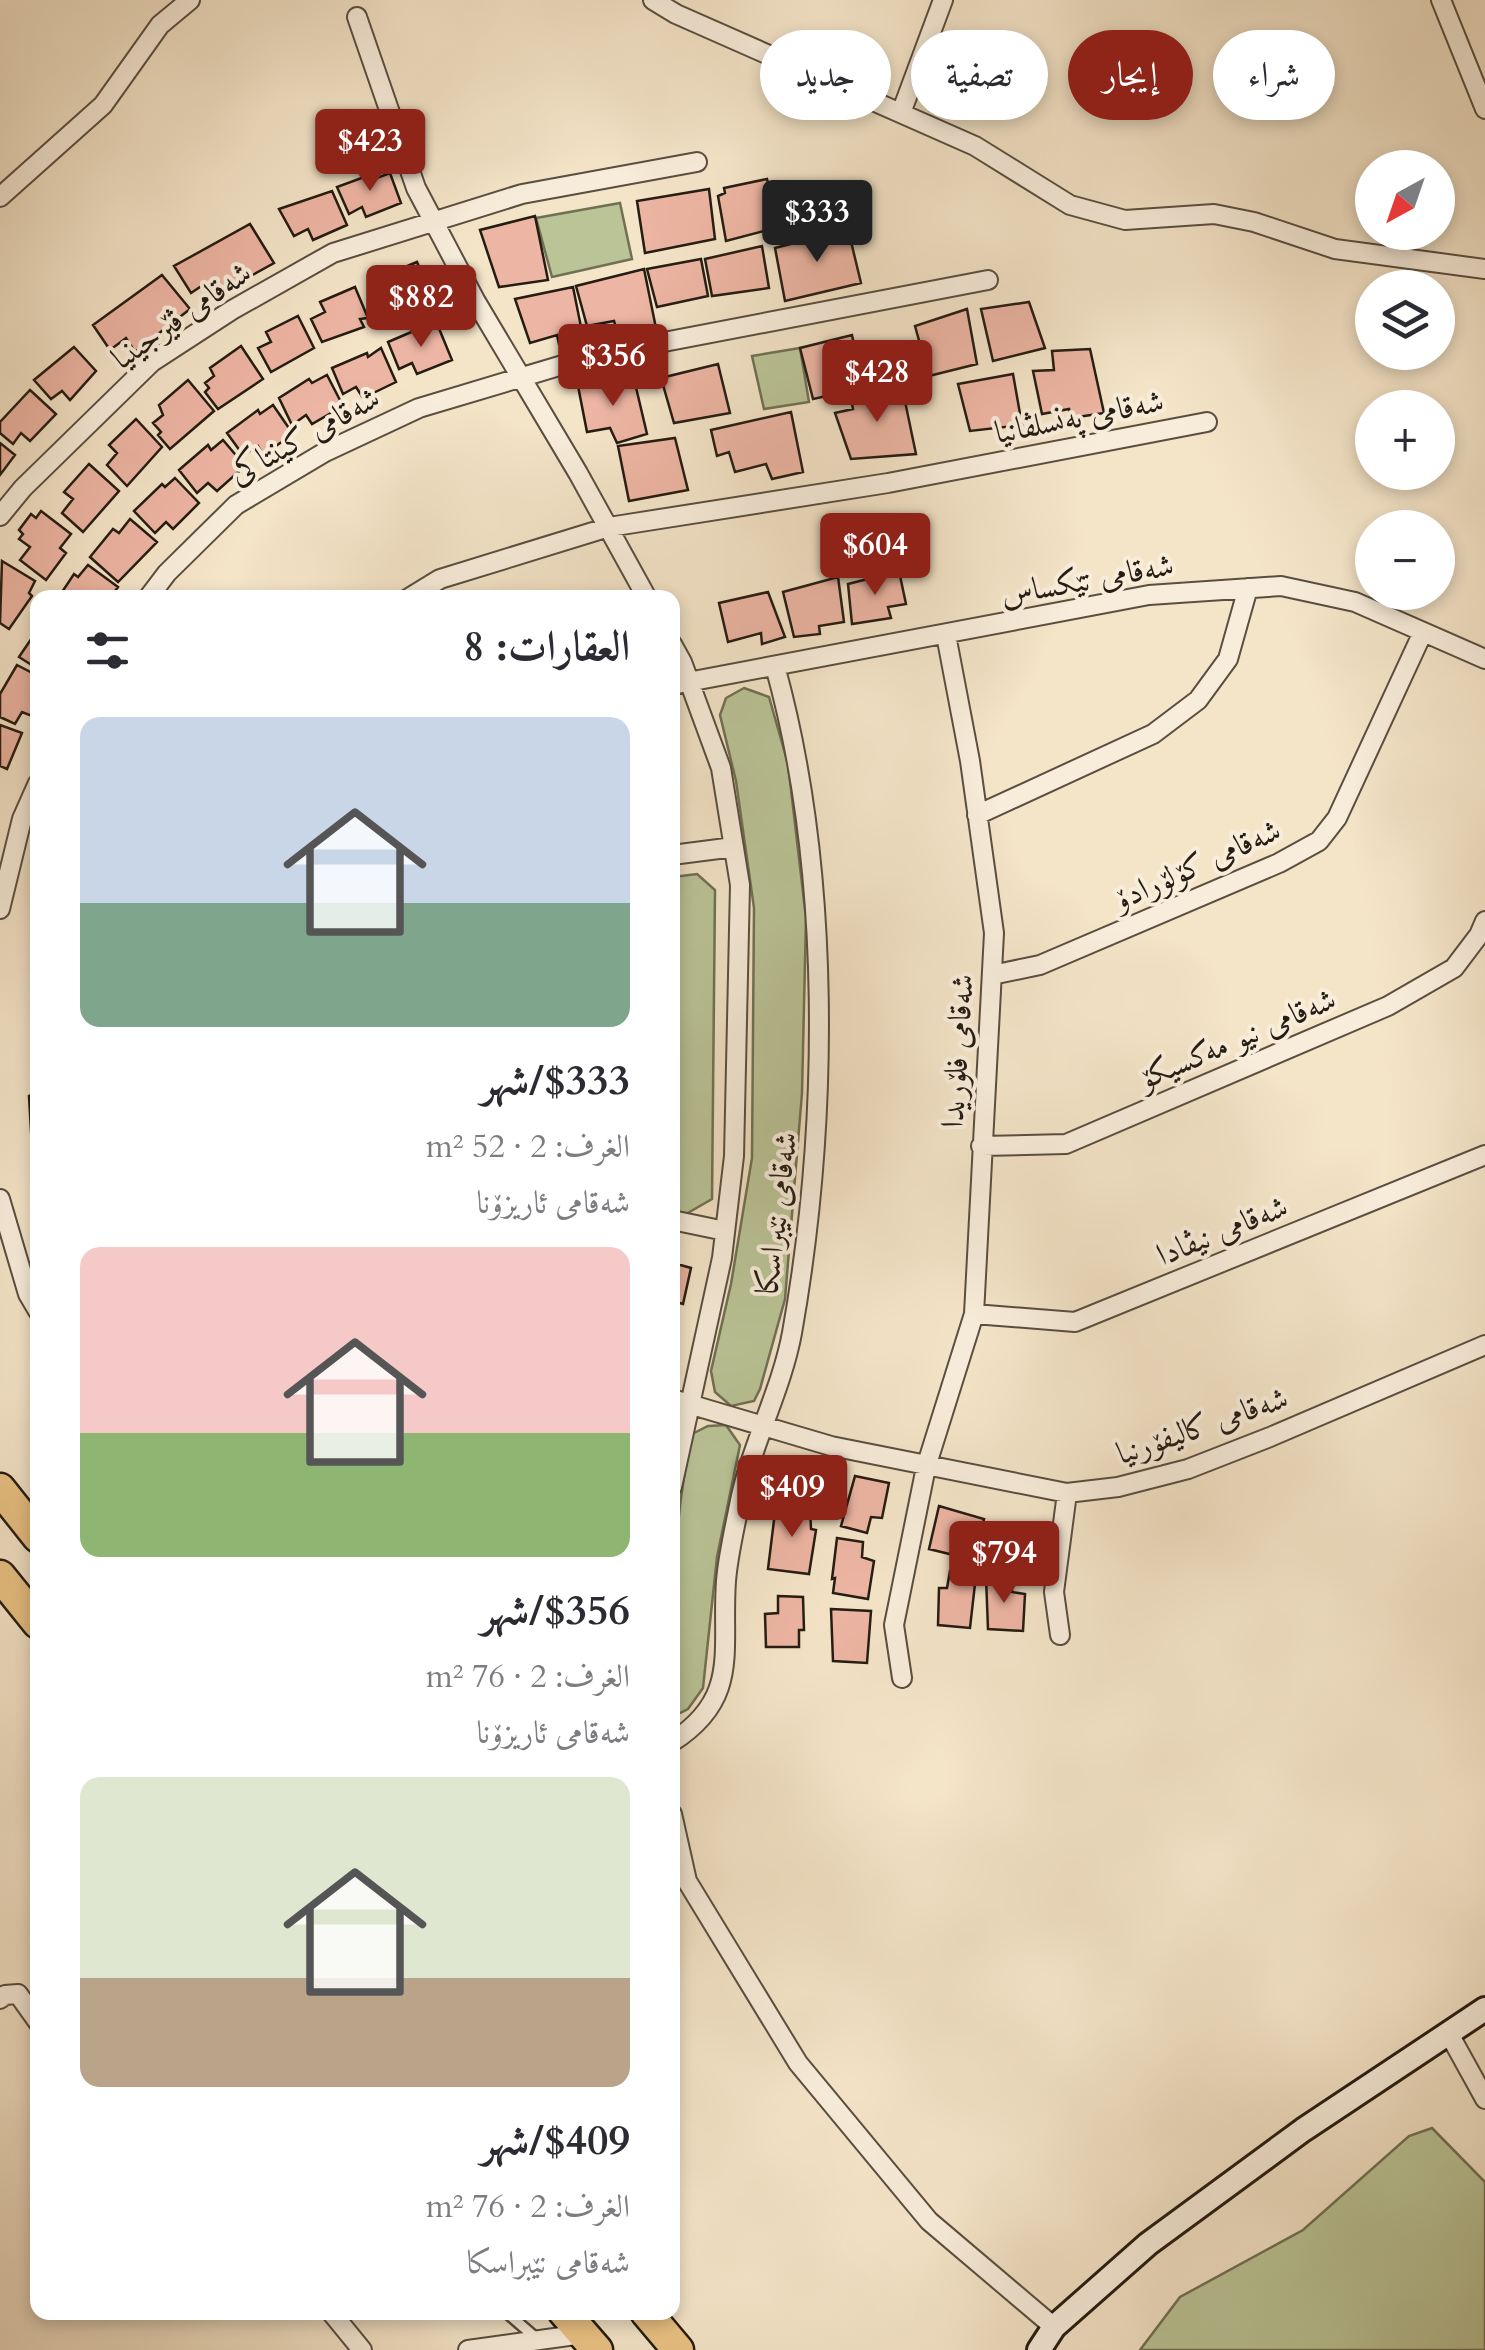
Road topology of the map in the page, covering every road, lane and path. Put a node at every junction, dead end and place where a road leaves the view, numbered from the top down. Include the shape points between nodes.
1 (190, 0) edge
2 (653, 0) edge
3 (944, 0) edge
4 (1440, 0) edge
5 (356, 17) dead end
6 (1485, 109) edge
7 (901, 113) junction
8 (697, 162) dead end
9 (0, 196) edge
10 (434, 220) junction
11 (1485, 269) edge
12 (988, 280) dead end
13 (521, 376) junction
14 (1207, 422) dead end
15 (0, 516) edge
16 (608, 527) junction
17 (1248, 588) junction
18 (154, 590) edge
19 (422, 590) edge
20 (643, 590) edge
21 (1423, 632) junction
22 (946, 634) junction
23 (1485, 660) edge
24 (775, 666) junction
25 (681, 683) edge
26 (30, 802) edge
27 (978, 815) junction
28 (734, 848) junction
29 (680, 855) edge
30 (0, 909) edge
31 (1485, 921) edge
32 (992, 975) junction
33 (980, 1146) junction
34 (1485, 1154) edge
35 (0, 1199) edge
36 (680, 1222) edge
37 (725, 1231) junction
38 (30, 1297) edge
39 (974, 1314) junction
40 (1485, 1344) edge
41 (680, 1402) edge
42 (763, 1426) junction
43 (926, 1467) junction
44 (0, 1488) edge
45 (1067, 1493) junction
46 (30, 1527) edge
47 (0, 1576) edge
48 (21, 1607) edge
49 (1060, 1636) dead end
50 (902, 1678) dead end
51 (680, 1737) edge
52 (680, 1849) edge
53 (0, 1998) edge
54 (1485, 2009) edge
55 (30, 2011) edge
56 (1448, 2032) junction
57 (1485, 2099) edge
58 (338, 2320) edge
59 (515, 2320) edge
60 (653, 2320) edge
61 (1054, 2327) junction
62 (582, 2332) edge
63 (538, 2340) junction
64 (362, 2350) edge
65 (468, 2350) edge
66 (678, 2350) edge
67 (1040, 2350) edge

1 - 9 street via 160,25 103,105
2 - 7 street
3 - 7 street
4 - 6 street
5 - 10 street via 416,188
7 - 11 street via 1000,159 1070,205 1106,217 1214,214 1335,249
8 - 10 street, شەقامی ڤێرجینیا via 522,194
10 - 13 street
10 - 15 street, شەقامی ڤێرجینیا via 333,253 152,362
12 - 13 street, شەقامی کینتاکی via 596,354
13 - 16 street
13 - 18 street, شەقامی کینتاکی via 419,408 325,452 236,504
14 - 16 street, شەقامی پەنسلڤانیا via 888,483
16 - 19 street, شەقامی پەنسلڤانیا
16 - 20 street
17 - 21 street, شەقامی تێکساس via 1281,586 1355,602
17 - 22 street, شەقامی تێکساس via 1149,595
17 - 27 street via 1228,659 1198,700 1153,734
21 - 23 street, شەقامی تێکساس
21 - 32 street, شەقامی کۆلۆرادۆ via 1319,841 1040,965
22 - 24 street, شەقامی تێکساس
22 - 27 street, شەقامی فلۆریدا
24 - 25 street, شەقامی تێکساس
24 - 42 street, شەقامی نێبراسکا via 808,819 817,1142 791,1336
25 - 28 street via 722,768
26 - 30 street
27 - 32 street, شەقامی فلۆریدا via 994,933
28 - 29 street
28 - 37 street via 740,885
31 - 33 street, شەقامی نیو مەکسیکۆ via 1454,968 1388,1006 1066,1144
32 - 33 street, شەقامی فلۆریدا
33 - 39 street, شەقامی فلۆریدا
34 - 39 street, شەقامی نیڤادا via 1075,1322
35 - 38 street
36 - 37 street
37 - 41 street
39 - 43 street, شەقامی فلۆریدا
40 - 45 street, شەقامی کالیفۆرنیا via 1188,1468 1118,1488
41 - 42 street
42 - 43 street
42 - 51 street, شەقامی نێبراسکا via 726,1580 726,1661 712,1707
43 - 45 street, شەقامی کالیفۆرنیا
43 - 50 street, شەقامی فلۆریدا via 894,1625
44 - 46 highway
45 - 49 street via 1054,1592
47 - 48 highway
52 - 61 street via 687,1880 798,2063 929,2221
53 - 55 street via 18,1994
54 - 56 street
56 - 57 street
56 - 61 street via 1148,2244
58 - 64 street
59 - 63 lane
60 - 66 highway
61 - 67 street
62 - 63 street
63 - 65 street

